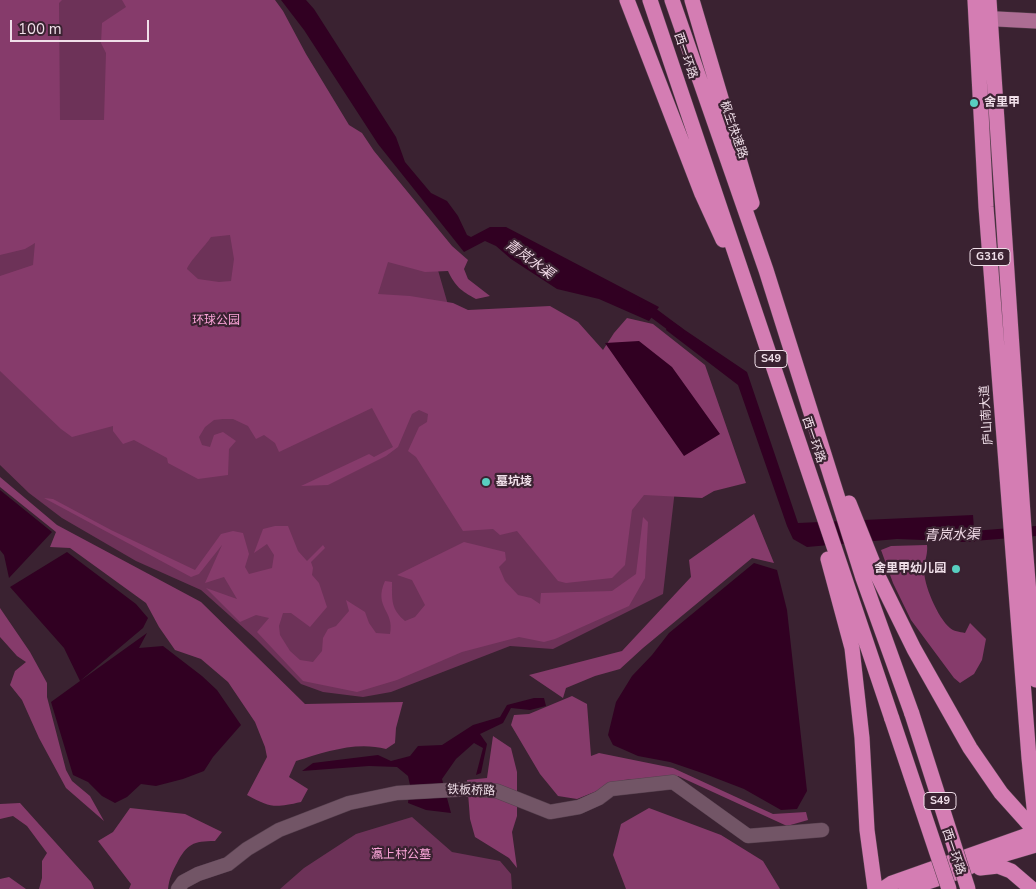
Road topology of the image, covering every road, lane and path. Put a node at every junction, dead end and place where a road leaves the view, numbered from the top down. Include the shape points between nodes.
1 (627, 0) edge
2 (650, 0) edge
3 (672, 0) edge
4 (692, 0) edge
5 (975, 0) edge
6 (989, 0) edge
7 (983, 18) junction
8 (1036, 21) edge
9 (766, 270) joint
10 (779, 309) junction
11 (758, 315) junction
12 (806, 392) junction
13 (785, 403) junction
14 (1019, 548) junction
15 (1036, 680) edge
16 (1036, 827) edge
17 (822, 830) dead end
18 (1036, 832) edge
19 (1036, 845) edge
20 (964, 870) junction
21 (178, 889) edge
22 (875, 889) edge
23 (883, 889) edge
24 (906, 889) edge
25 (949, 889) edge
26 (968, 889) edge
27 (1032, 889) edge

1 - 11 highway via 702,194
2 - 11 highway, 西一环路 / S49
3 - 9 highway, 枫生快速路 / S49
4 - 10 highway via 749,188
5 - 7 highway, 庐山南大道 / G316
6 - 7 highway, 庐山南大道 / G316
7 - 8 main road
7 - 14 highway, 庐山南大道 / G316 via 986,207
9 - 10 highway, 西一环路 / S49
10 - 12 highway, 西一环路 / S49
11 - 13 highway, 西一环路 / S49
12 - 18 highway via 879,578 914,649 970,748 1001,793
12 - 26 highway, 西一环路 / S49, bridge via 863,578 912,714
13 - 22 highway via 852,648
13 - 25 highway, 西一环路 / S49, bridge
14 - 15 highway, 庐山南大道 / G316
14 - 16 highway, 庐山南大道 / G316 via 1029,758
17 - 21 street, 铁板桥路 via 748,836 673,782 611,790 579,807 550,812 497,791 469,789 397,793 349,803 279,830 228,864 198,874 183,882
18 - 23 highway
19 - 20 highway via 978,862
20 - 24 highway
20 - 27 highway via 998,866 1011,871

